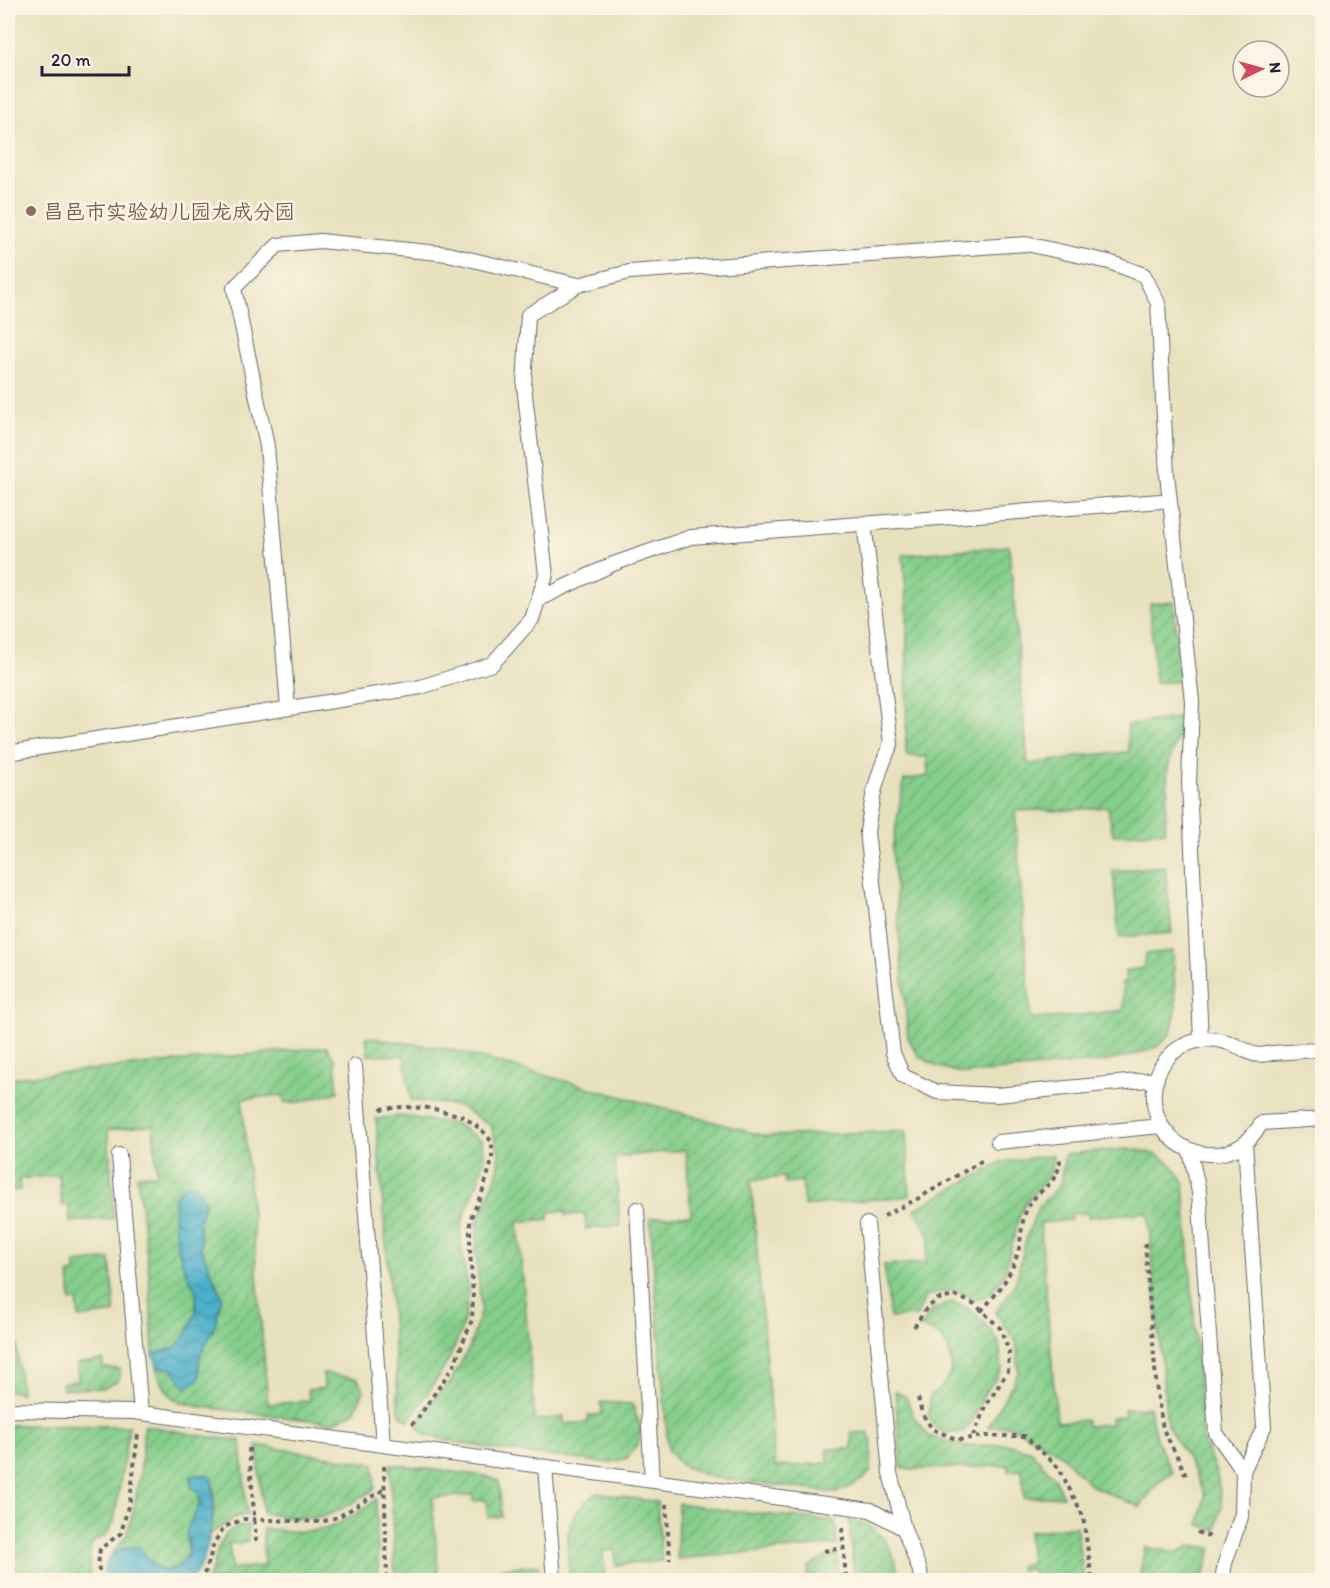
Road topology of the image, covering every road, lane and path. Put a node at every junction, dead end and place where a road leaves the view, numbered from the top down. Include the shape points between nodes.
1 (578, 285) junction
2 (1161, 501) dead end
3 (864, 523) junction
4 (539, 599) junction
5 (288, 708) junction
6 (8, 753) edge
7 (1201, 1040) junction
8 (1323, 1049) edge
9 (354, 1066) dead end
10 (1156, 1079) junction
11 (358, 1111) junction
12 (1323, 1119) edge
13 (1161, 1126) junction
14 (1058, 1136) junction
15 (1017, 1140) junction
16 (998, 1142) dead end
17 (1245, 1143) junction
18 (1190, 1150) junction
19 (119, 1155) dead end
20 (637, 1209) dead end
21 (867, 1224) joint
22 (1144, 1243) dead end
23 (981, 1311) junction
24 (914, 1327) dead end
25 (918, 1398) dead end
26 (8, 1410) edge
27 (141, 1413) junction
28 (247, 1427) junction
29 (972, 1438) junction
30 (383, 1445) junction
31 (546, 1467) junction
32 (1243, 1471) junction
33 (1186, 1476) dead end
34 (658, 1482) junction
35 (384, 1490) junction
36 (840, 1506) junction
37 (255, 1520) junction
38 (904, 1529) junction
39 (256, 1541) dead end
40 (843, 1548) junction
41 (824, 1551) dead end
42 (670, 1560) dead end
43 (101, 1581) edge
44 (197, 1581) edge
45 (387, 1581) edge
46 (554, 1581) edge
47 (846, 1581) edge
48 (921, 1581) edge
49 (1092, 1581) edge
50 (1222, 1581) edge

1 - 4 lane via 528,315 524,386 546,575
1 - 5 lane via 448,254 320,241 278,245 234,288 267,446
1 - 7 lane via 629,272 1026,244 1109,261 1144,275 1158,303 1167,474 1192,701 1189,784
2 - 3 lane
3 - 4 lane via 691,537 613,564
3 - 10 lane via 891,744 880,767 867,832 893,1053 903,1076 938,1092 997,1095
4 - 5 lane via 532,619 492,664 421,687
5 - 6 lane
7 - 8 lane via 1220,1040 1255,1055
7 - 10 lane via 1169,1057
9 - 11 lane
10 - 13 lane via 1154,1109
11 - 30 lane
11 - 30 path via 430,1108 462,1116 492,1142 492,1161 470,1220 472,1320 454,1365 416,1421
12 - 17 lane via 1262,1123
13 - 14 lane
13 - 18 lane via 1173,1141
14 - 15 lane
14 - 23 path via 1060,1162 1053,1180 1029,1205 1012,1271
15 - 16 lane
15 - 21 path via 920,1198
17 - 18 lane via 1228,1152 1208,1155
17 - 32 lane via 1264,1427
18 - 32 lane via 1199,1192 1216,1433
19 - 27 lane
20 - 34 lane
21 - 38 lane via 890,1473
22 - 33 path via 1163,1429
23 - 24 path via 956,1296 938,1299
23 - 29 path via 1000,1328 1009,1351 1008,1371
25 - 29 path via 932,1429 958,1440
26 - 27 lane
27 - 28 lane
27 - 43 path via 130,1499 121,1533 100,1549
28 - 30 lane
28 - 37 path
29 - 49 path via 1025,1436 1059,1468 1083,1516
30 - 31 lane
30 - 35 path
31 - 34 lane
31 - 46 lane
32 - 50 lane via 1242,1514
34 - 36 lane
34 - 42 path
35 - 37 path via 338,1517 321,1522
35 - 45 path
36 - 38 lane via 871,1510
36 - 40 path
37 - 39 path
37 - 44 path via 244,1519 224,1527 214,1543 206,1571
38 - 48 lane
40 - 41 path
40 - 47 path

